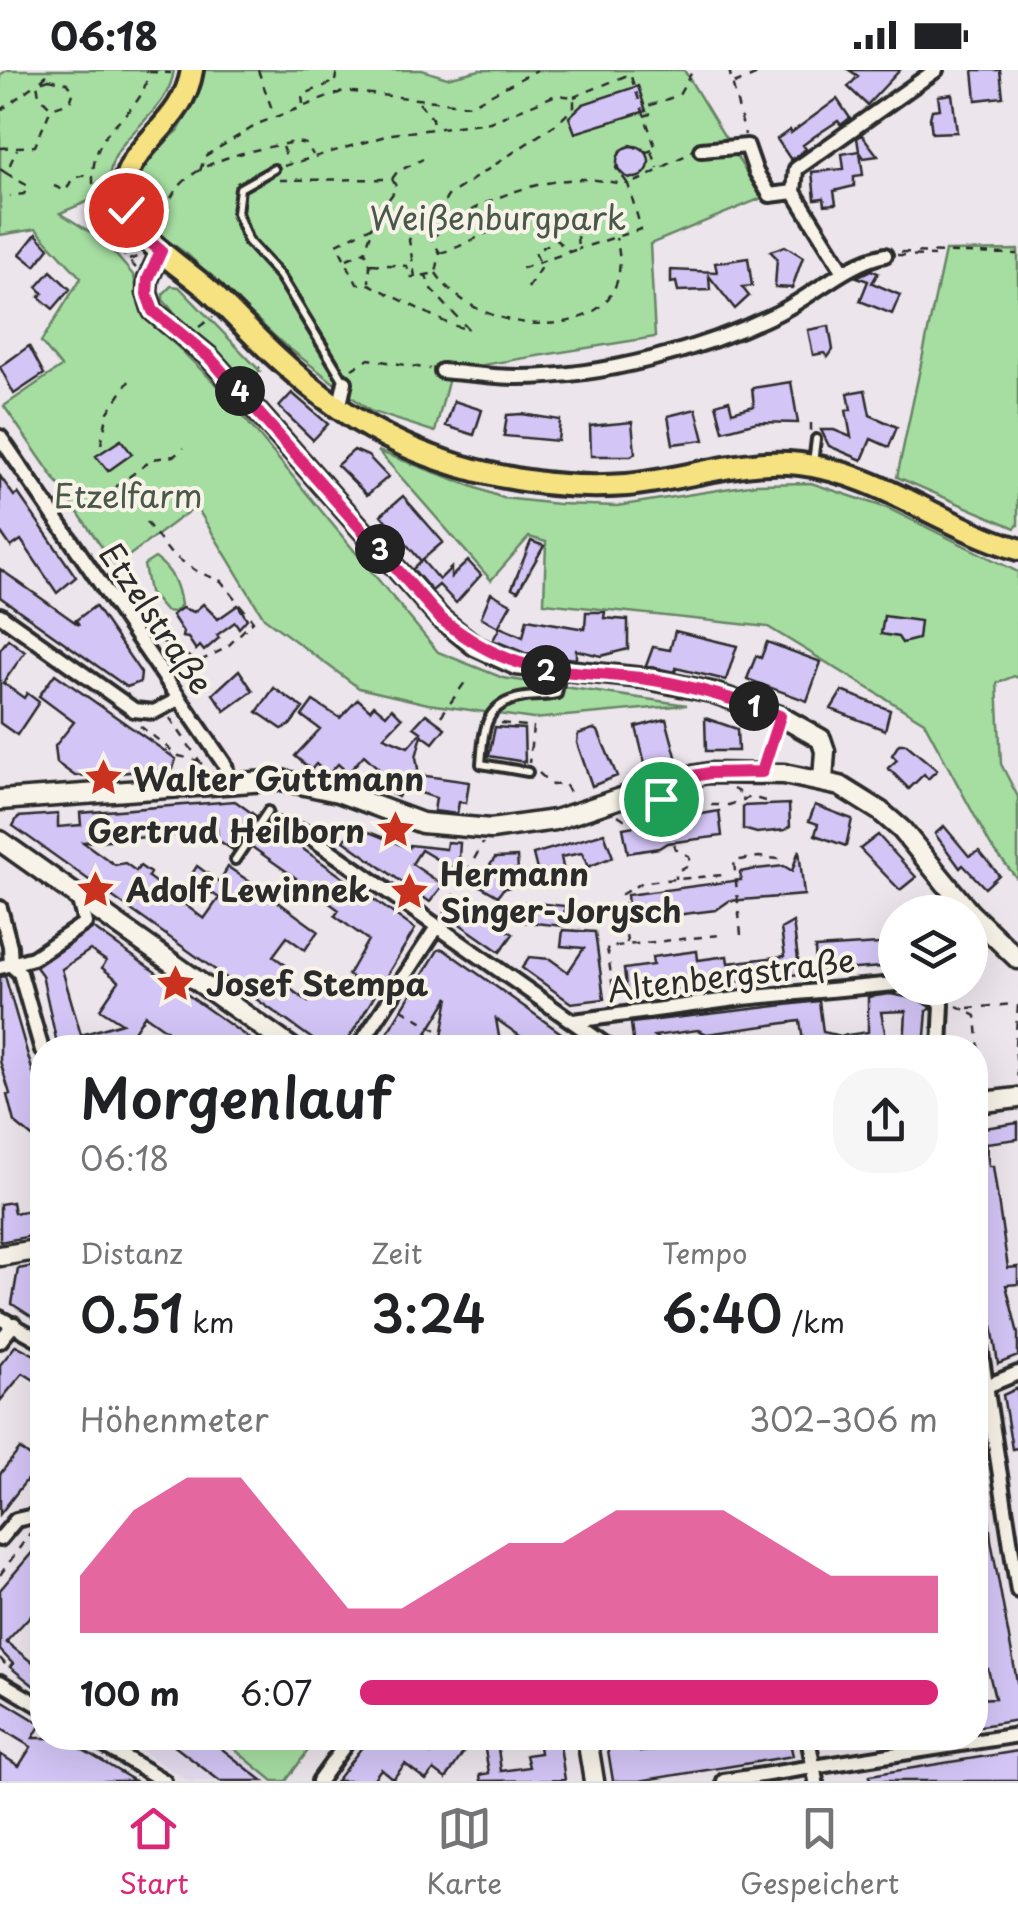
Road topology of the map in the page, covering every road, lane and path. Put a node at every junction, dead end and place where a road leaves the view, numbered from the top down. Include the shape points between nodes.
1 (52, 70) edge
2 (258, 70) edge
3 (336, 70) edge
4 (538, 70) edge
5 (693, 70) edge
6 (729, 70) edge
7 (766, 70) edge
8 (936, 70) edge
9 (147, 71) edge
10 (184, 72) edge
11 (334, 82) junction
12 (37, 83) junction
13 (733, 84) junction
14 (344, 91) junction
15 (574, 97) junction
16 (419, 102) junction
17 (304, 105) junction
18 (50, 108) junction
19 (0, 113) edge
20 (644, 116) junction
21 (274, 117) junction
22 (0, 122) edge
23 (433, 128) junction
24 (282, 145) junction
25 (747, 146) junction
26 (0, 148) edge
27 (17, 148) junction
28 (651, 150) junction
29 (701, 150) joint
30 (314, 156) junction
31 (423, 159) dead end
32 (289, 164) junction
33 (274, 169) joint
34 (658, 169) junction
35 (0, 170) edge
36 (200, 171) junction
37 (92, 172) junction
38 (6, 173) junction
39 (392, 179) junction
40 (278, 180) dead end
41 (628, 184) junction
42 (54, 186) dead end
43 (794, 192) junction
44 (10, 196) dead end
45 (373, 226) junction
46 (427, 232) junction
47 (616, 236) junction
48 (432, 238) junction
49 (162, 242) junction
50 (578, 249) junction
51 (365, 251) junction
52 (570, 252) junction
53 (440, 253) junction
54 (885, 255) joint
55 (1018, 255) edge
56 (346, 260) junction
57 (540, 262) junction
58 (370, 264) junction
59 (520, 269) dead end
60 (844, 272) junction
61 (436, 273) junction
62 (426, 275) junction
63 (416, 276) junction
64 (148, 279) junction
65 (369, 284) junction
66 (528, 288) dead end
67 (225, 306) junction
68 (188, 339) junction
69 (257, 368) dead end
70 (442, 371) joint
71 (248, 376) dead end
72 (129, 381) dead end
73 (345, 382) junction
74 (340, 409) junction
75 (811, 418) dead end
76 (0, 436) edge
77 (814, 438) joint
78 (101, 444) dead end
79 (184, 448) dead end
80 (813, 466) junction
81 (148, 494) dead end
82 (136, 503) dead end
83 (90, 506) dead end
84 (146, 522) dead end
85 (1016, 549) edge
86 (0, 614) edge
87 (158, 639) dead end
88 (561, 672) junction
89 (468, 678) dead end
90 (179, 699) junction
91 (164, 708) junction
92 (134, 710) junction
93 (441, 716) dead end
94 (780, 716) junction
95 (484, 721) junction
96 (203, 762) junction
97 (529, 768) junction
98 (372, 772) dead end
99 (762, 772) junction
100 (823, 780) junction
101 (230, 782) junction
102 (210, 784) junction
103 (565, 784) dead end
104 (654, 784) junction
105 (364, 792) dead end
106 (0, 800) edge
107 (610, 800) junction
108 (765, 801) dead end
109 (668, 808) junction
110 (268, 811) dead end
111 (302, 831) dead end
112 (0, 841) edge
113 (780, 859) dead end
114 (235, 860) dead end
115 (473, 862) dead end
116 (723, 875) dead end
117 (676, 879) junction
118 (955, 895) edge
119 (78, 897) junction
120 (0, 908) edge
121 (436, 927) junction
122 (988, 930) edge
123 (740, 935) dead end
124 (720, 936) dead end
125 (628, 945) junction
126 (1018, 959) edge
127 (5, 966) edge
128 (878, 986) edge
129 (388, 1001) junction
130 (942, 1005) edge
131 (947, 1005) edge
132 (1018, 1005) edge
133 (967, 1009) junction
134 (616, 1014) junction
135 (574, 1021) junction
136 (38, 1035) edge
137 (274, 1035) edge
138 (366, 1035) edge
139 (434, 1035) edge
140 (593, 1035) edge
141 (941, 1035) edge
142 (977, 1035) edge
143 (1018, 1079) edge
144 (1018, 1098) edge
145 (988, 1102) edge
146 (30, 1251) edge
147 (0, 1256) edge
148 (0, 1318) edge
149 (14, 1324) junction
150 (30, 1334) edge
151 (0, 1341) edge
152 (1018, 1373) edge
153 (988, 1385) edge
154 (988, 1426) edge
155 (30, 1519) edge
156 (30, 1532) edge
157 (0, 1539) edge
158 (0, 1575) edge
159 (1018, 1591) edge
160 (0, 1658) edge
161 (0, 1678) edge
162 (30, 1699) edge
163 (1018, 1735) edge
164 (988, 1741) edge
165 (112, 1750) edge
166 (341, 1750) edge
167 (588, 1750) edge
168 (940, 1750) edge
169 (814, 1774) edge
170 (164, 1781) edge
171 (319, 1781) edge
172 (594, 1781) edge
173 (724, 1781) edge

1 - 12 path
2 - 21 path
3 - 11 path
4 - 16 path via 471,105
5 - 20 path via 679,95 648,106
6 - 13 path
7 - 13 path
8 - 43 street via 796,170
9 - 10 path
9 - 37 path via 143,94 100,144
10 - 49 main road via 183,103 138,152 125,178 132,223
11 - 14 path
11 - 17 path via 302,95
12 - 18 path
12 - 18 path via 59,79 74,91 70,102
12 - 19 path
13 - 25 path
14 - 16 path
14 - 17 path
15 - 20 path via 630,74
15 - 23 path via 556,95 490,122
15 - 46 path via 559,122 448,196
16 - 23 path
17 - 21 path
18 - 27 path via 35,146
19 - 22 path
20 - 28 path via 656,149
21 - 36 path via 205,156
23 - 30 path
24 - 30 path via 307,144
24 - 32 path
24 - 36 path
25 - 29 street
25 - 43 street via 770,195
26 - 27 path
27 - 38 path
28 - 34 path
28 - 41 path via 630,145 620,151 616,168
29 - 34 path
30 - 32 path
31 - 39 path
32 - 33 path
33 - 73 lane via 240,188 237,213 248,241 280,276
34 - 41 path
35 - 38 path
36 - 49 path via 170,201
37 - 42 path via 72,179 66,191
37 - 64 path via 110,238
38 - 44 path via 28,186 24,194
39 - 40 path
39 - 45 path via 397,188
41 - 47 path via 641,228
41 - 48 path via 571,180 499,197 464,212
43 - 60 street
45 - 51 path
45 - 56 path via 337,244
46 - 48 path
46 - 63 path via 416,227 409,240
47 - 50 path
47 - 61 path via 621,257 611,294 590,312 550,326 478,310 451,294
48 - 53 path
49 - 64 main road
49 - 67 main road
50 - 52 path
50 - 53 path via 576,222 553,213 503,224
51 - 56 path
51 - 58 path
52 - 57 path
52 - 57 path via 556,240 535,252
53 - 61 path
54 - 55 path
54 - 60 street
56 - 65 path via 357,284
57 - 59 path
57 - 66 path
58 - 63 path via 407,266 410,277
58 - 65 path
60 - 70 street via 752,324 632,362 516,378
61 - 62 path
62 - 63 path
62 - 65 path via 469,330
64 - 68 main road via 153,311
67 - 68 path
67 - 74 main road
68 - 88 main road via 440,618 501,658
69 - 71 path
70 - 73 path via 369,359
72 - 78 path via 108,412
73 - 74 street
74 - 80 main road via 414,448 525,481 601,486 764,463
75 - 77 path
76 - 90 street, Etzelstraße
77 - 80 lane
79 - 83 path via 153,459
80 - 85 main road via 861,480
81 - 82 path
84 - 87 path via 171,554 221,581 253,621 226,648 198,662
86 - 92 street
88 - 94 main road via 694,688
88 - 95 lane via 558,694 513,699
89 - 93 path
90 - 91 street
90 - 101 street, Etzelstraße
91 - 92 street
91 - 96 path
92 - 96 path via 140,726 179,756
94 - 99 path
94 - 100 main road via 821,740
95 - 97 path via 532,727
95 - 97 lane via 481,764
96 - 102 path
97 - 103 path via 552,785
98 - 105 path
99 - 100 main road
99 - 104 main road
100 - 118 main road via 858,795 902,830
101 - 102 main road
101 - 107 main road via 310,784 422,823 491,829 554,820
102 - 106 main road
104 - 107 main road
104 - 109 path
107 - 109 path via 619,818
108 - 109 path via 751,796 729,805
109 - 117 path via 675,849 690,860
110 - 114 lane
111 - 121 street
112 - 119 main road
113 - 123 path via 734,861
115 - 121 path
116 - 117 path
117 - 125 path via 644,882 622,894
119 - 127 street via 85,923 33,958
119 - 137 main road
120 - 127 street via 10,946
121 - 129 street
121 - 135 street
122 - 126 main road
124 - 125 path
125 - 134 path via 607,947
127 - 136 street via 20,973
128 - 134 street, Altenbergstraße
129 - 138 street
129 - 139 path
130 - 141 street
131 - 133 path
132 - 133 path
132 - 143 path
133 - 142 path via 976,1016
134 - 135 street, Altenbergstraße
135 - 140 street
144 - 145 main road
146 - 147 main road
148 - 149 street
149 - 150 street
149 - 151 street
152 - 153 street
154 - 159 street
155 - 157 street via 16,1520
156 - 158 path
160 - 161 path via 6,1665
161 - 162 street
163 - 164 street
165 - 170 street
166 - 171 street
167 - 172 main road
168 - 169 street
169 - 173 street

